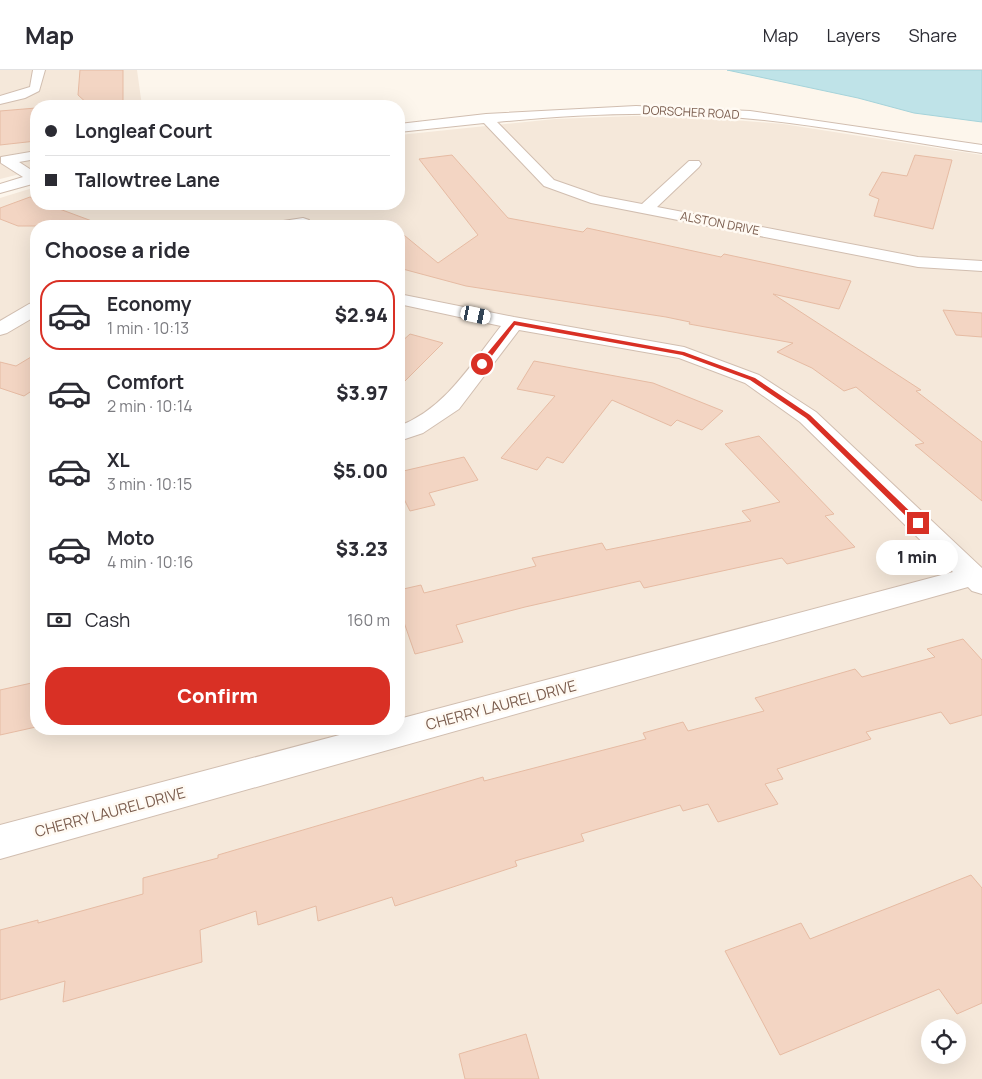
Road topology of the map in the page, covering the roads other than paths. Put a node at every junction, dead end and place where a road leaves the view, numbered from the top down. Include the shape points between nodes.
1 (39, 70) edge
2 (0, 100) edge
3 (486, 118) junction
4 (405, 127) edge
5 (982, 149) edge
6 (30, 156) edge
7 (694, 164) dead end
8 (30, 175) edge
9 (30, 180) edge
10 (0, 188) edge
11 (646, 209) junction
12 (982, 266) edge
13 (405, 300) edge
14 (30, 312) edge
15 (514, 323) junction
16 (0, 329) edge
17 (405, 432) edge
18 (978, 580) edge
19 (405, 734) edge
20 (399, 735) edge
21 (0, 842) edge

1 - 2 street via 35,89
3 - 4 street, DORSCHER ROAD
3 - 5 street, DORSCHER ROAD via 597,110 716,112 834,125
3 - 11 street, ALSTON DRIVE via 549,183 596,200
6 - 8 street via 6,160
7 - 11 street
9 - 10 street
11 - 12 street, ALSTON DRIVE via 918,262
13 - 15 street
14 - 16 street
15 - 17 street via 451,404
15 - 18 street via 684,353 752,379 808,417
18 - 19 street, CHERRY LAUREL DRIVE
20 - 21 street, CHERRY LAUREL DRIVE

